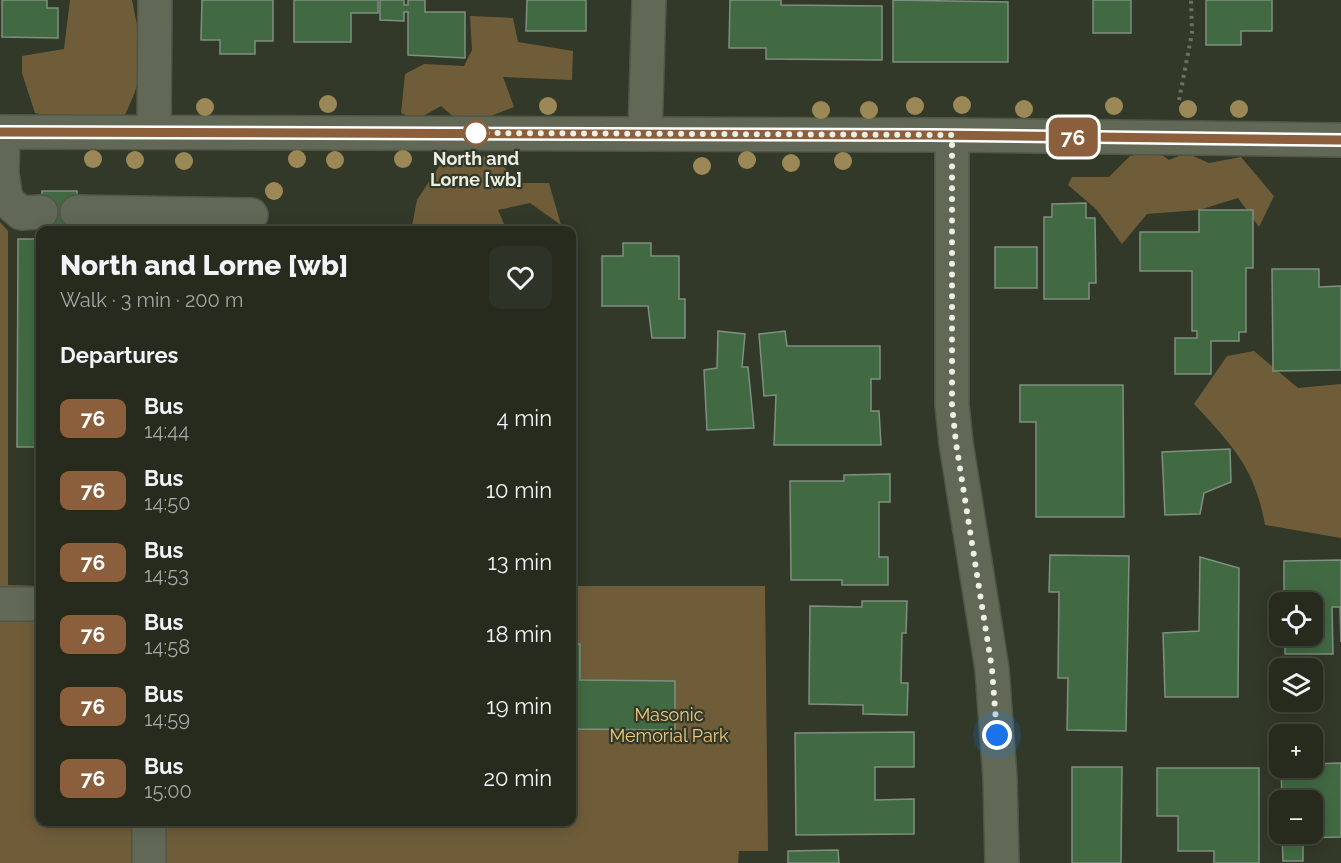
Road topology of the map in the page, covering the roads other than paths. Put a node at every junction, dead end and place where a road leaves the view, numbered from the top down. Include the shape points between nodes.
1 (155, 0) edge
2 (649, 0) edge
3 (154, 131) junction
4 (1, 132) edge
5 (645, 134) junction
6 (952, 135) junction
7 (1341, 140) edge
8 (41, 212) dead end
9 (77, 212) dead end
10 (250, 215) dead end
11 (0, 604) edge
12 (36, 604) edge
13 (149, 826) edge
14 (149, 863) edge
15 (1002, 863) edge

1 - 3 street
2 - 5 street
3 - 4 street
3 - 5 street
4 - 8 street via 6,200 21,213
5 - 6 street
6 - 7 street
6 - 15 street via 952,405 992,669
9 - 10 street
11 - 12 street
13 - 14 street

